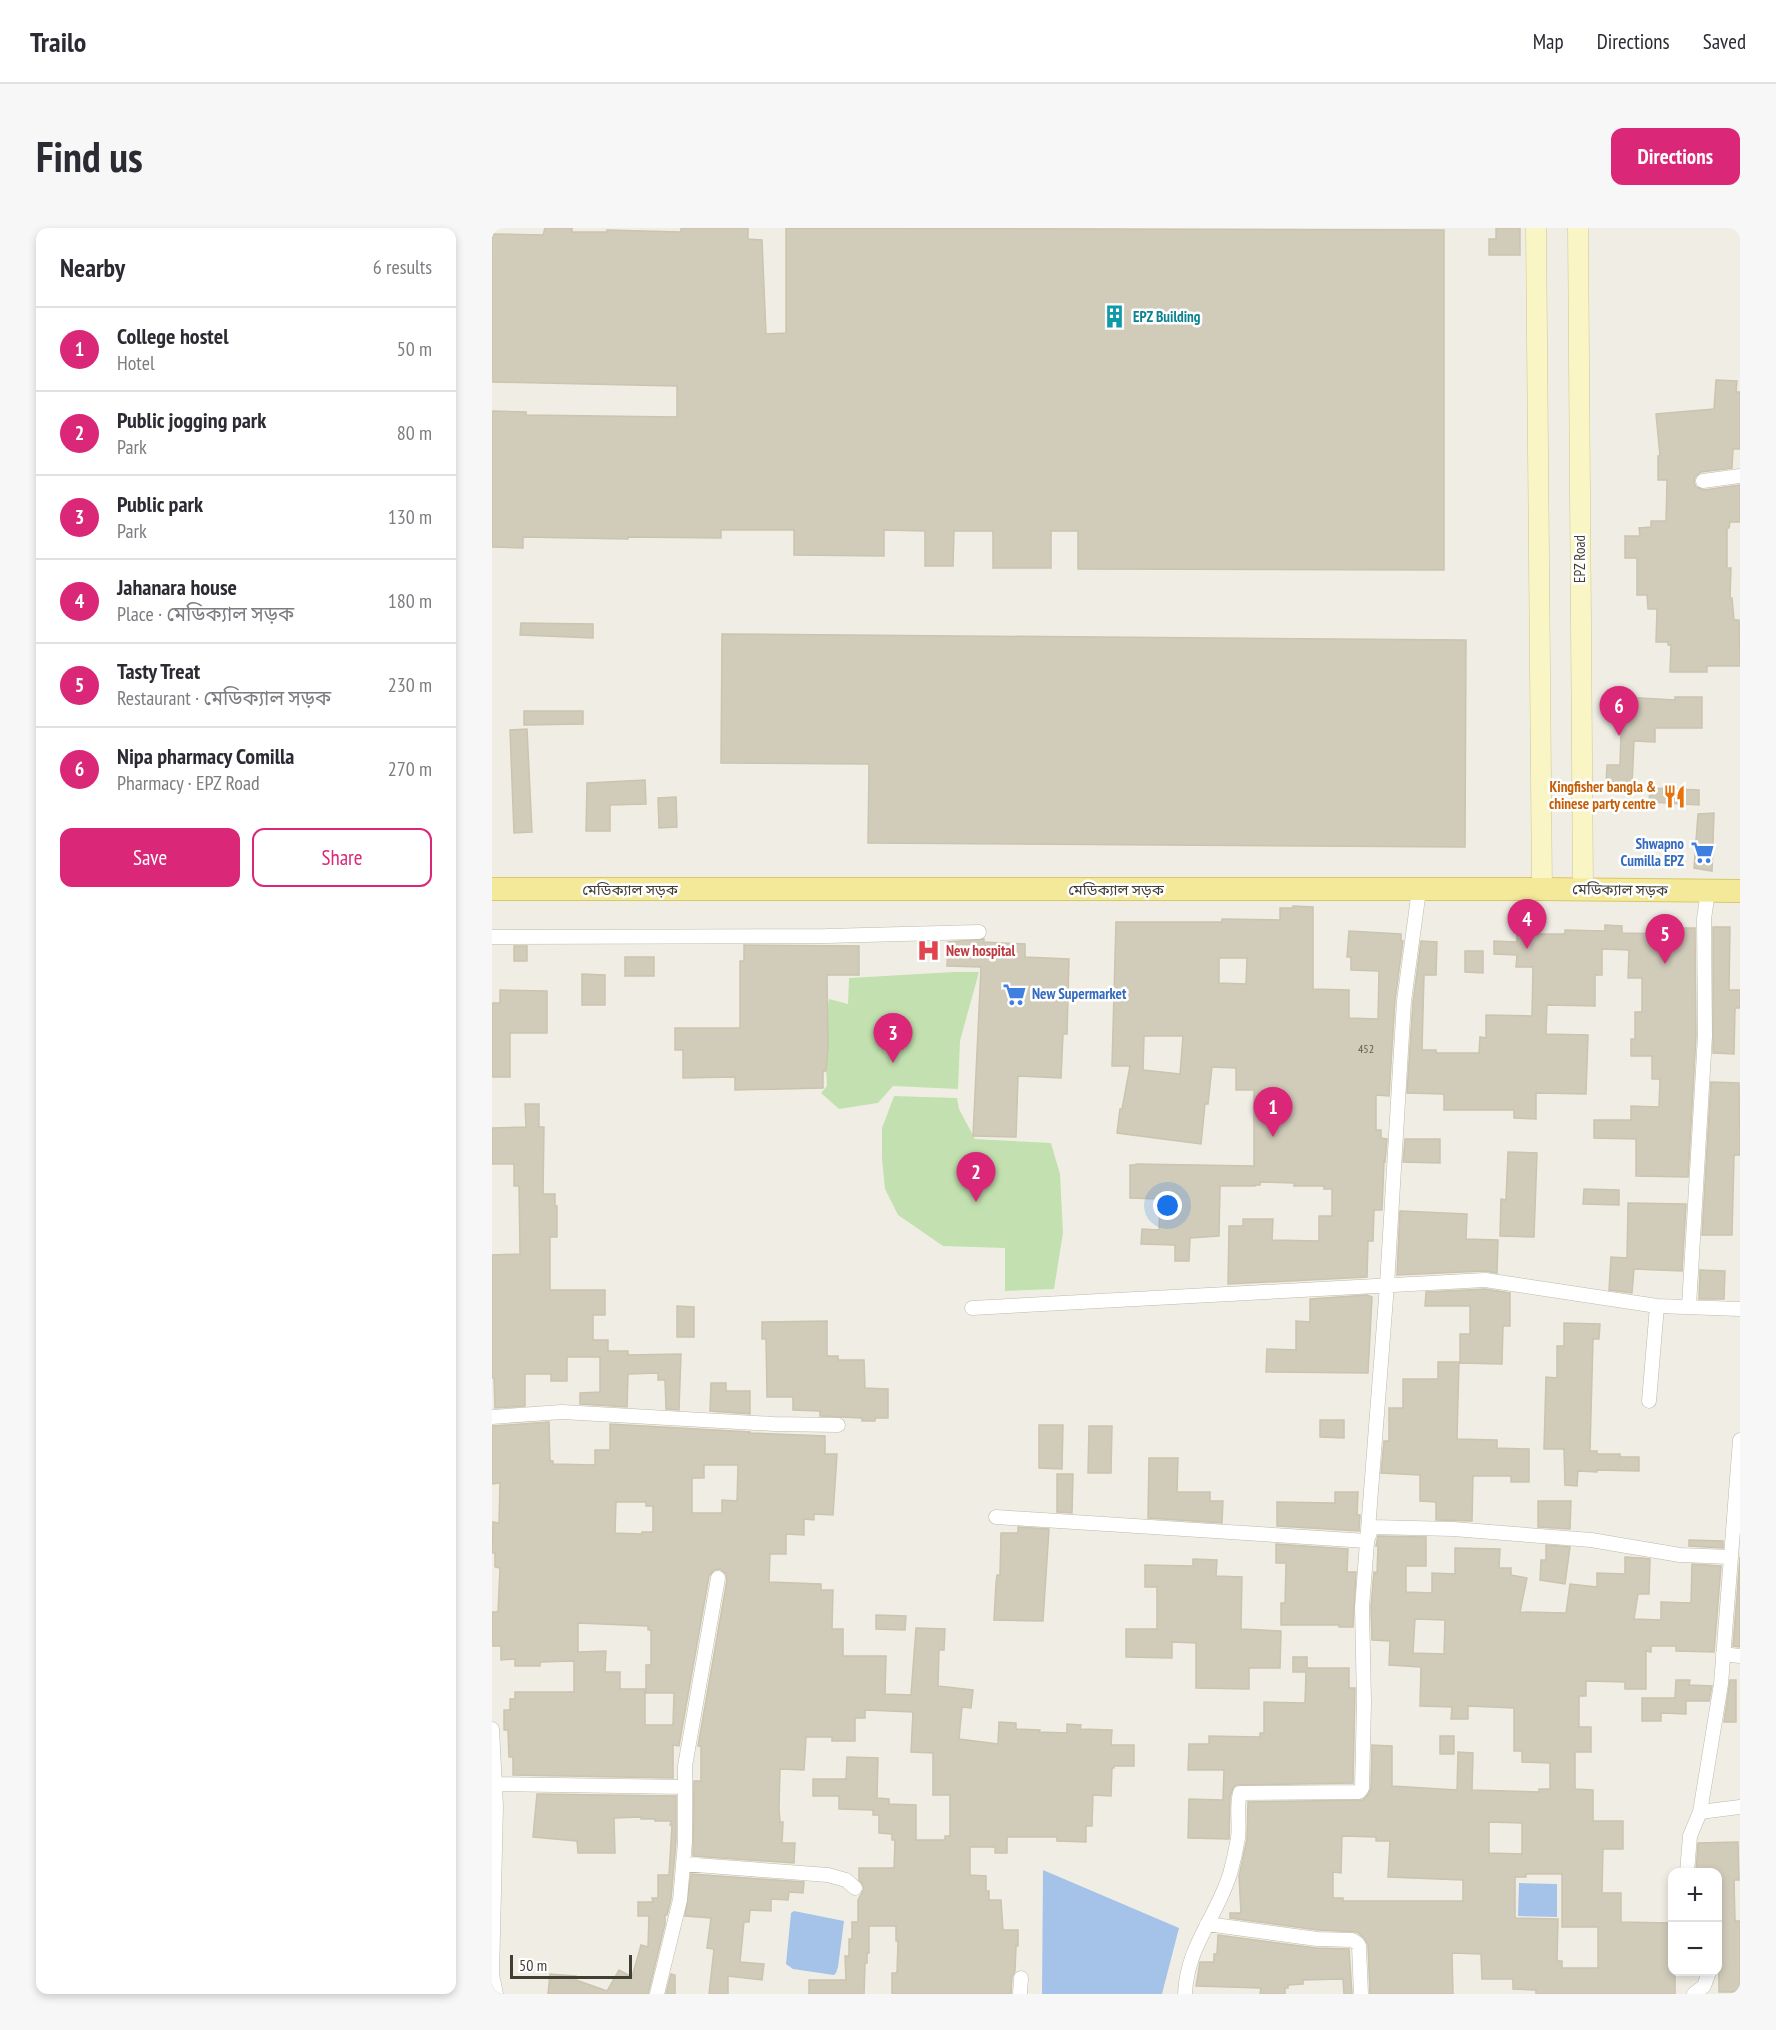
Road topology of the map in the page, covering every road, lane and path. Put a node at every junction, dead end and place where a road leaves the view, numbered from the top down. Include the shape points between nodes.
1 (1536, 228) edge
2 (1578, 228) edge
3 (1740, 476) edge
4 (1702, 481) dead end
5 (492, 889) edge
6 (1542, 889) junction
7 (1583, 889) junction
8 (1419, 890) junction
9 (1708, 891) junction
10 (1740, 891) edge
11 (979, 932) dead end
12 (492, 937) edge
13 (1387, 1285) junction
14 (1657, 1306) junction
15 (1689, 1306) junction
16 (972, 1308) dead end
17 (1740, 1310) edge
18 (1649, 1401) dead end
19 (492, 1417) edge
20 (838, 1425) dead end
21 (1740, 1440) edge
22 (996, 1517) dead end
23 (1366, 1541) junction
24 (1731, 1557) junction
25 (718, 1578) dead end
26 (1723, 1654) junction
27 (1740, 1656) edge
28 (492, 1729) edge
29 (494, 1780) edge
30 (685, 1787) junction
31 (1740, 1808) edge
32 (1700, 1812) junction
33 (682, 1864) junction
34 (1687, 1868) edge
35 (855, 1888) dead end
36 (1207, 1924) junction
37 (1707, 1976) edge
38 (1021, 1978) dead end
39 (496, 1994) edge
40 (657, 1994) edge
41 (1020, 1994) edge
42 (1185, 1994) edge
43 (1361, 1994) edge
44 (1694, 1994) edge

1 - 6 main road
2 - 7 main road, EPZ Road
3 - 4 street
5 - 8 main road, মেডিক্যাল সড়ক
6 - 7 main road, মেডিক্যাল সড়ক
6 - 8 main road, মেডিক্যাল সড়ক
7 - 9 main road, মেডিক্যাল সড়ক
8 - 13 street via 1404,1001
9 - 10 main road, মেডিক্যাল সড়ক
9 - 15 street via 1704,919 1705,1036
11 - 12 street
13 - 14 street via 1485,1280
13 - 16 street
13 - 23 street
14 - 15 street
14 - 18 street
15 - 17 street
19 - 20 street via 562,1412
21 - 24 street
22 - 23 street
23 - 24 street via 1372,1527 1453,1529 1591,1540 1680,1556
23 - 36 street via 1361,1790 1240,1793 1238,1838 1230,1873
24 - 26 street
25 - 30 street via 685,1766
26 - 27 street
26 - 32 street
28 - 29 street
29 - 30 street
29 - 39 street via 492,1975
30 - 33 street
31 - 32 street
32 - 34 street via 1690,1836
33 - 35 street via 828,1875 846,1880
33 - 40 street via 680,1900
36 - 42 street via 1198,1938
36 - 43 street via 1352,1940 1359,1946
37 - 44 street via 1704,1986
38 - 41 street

